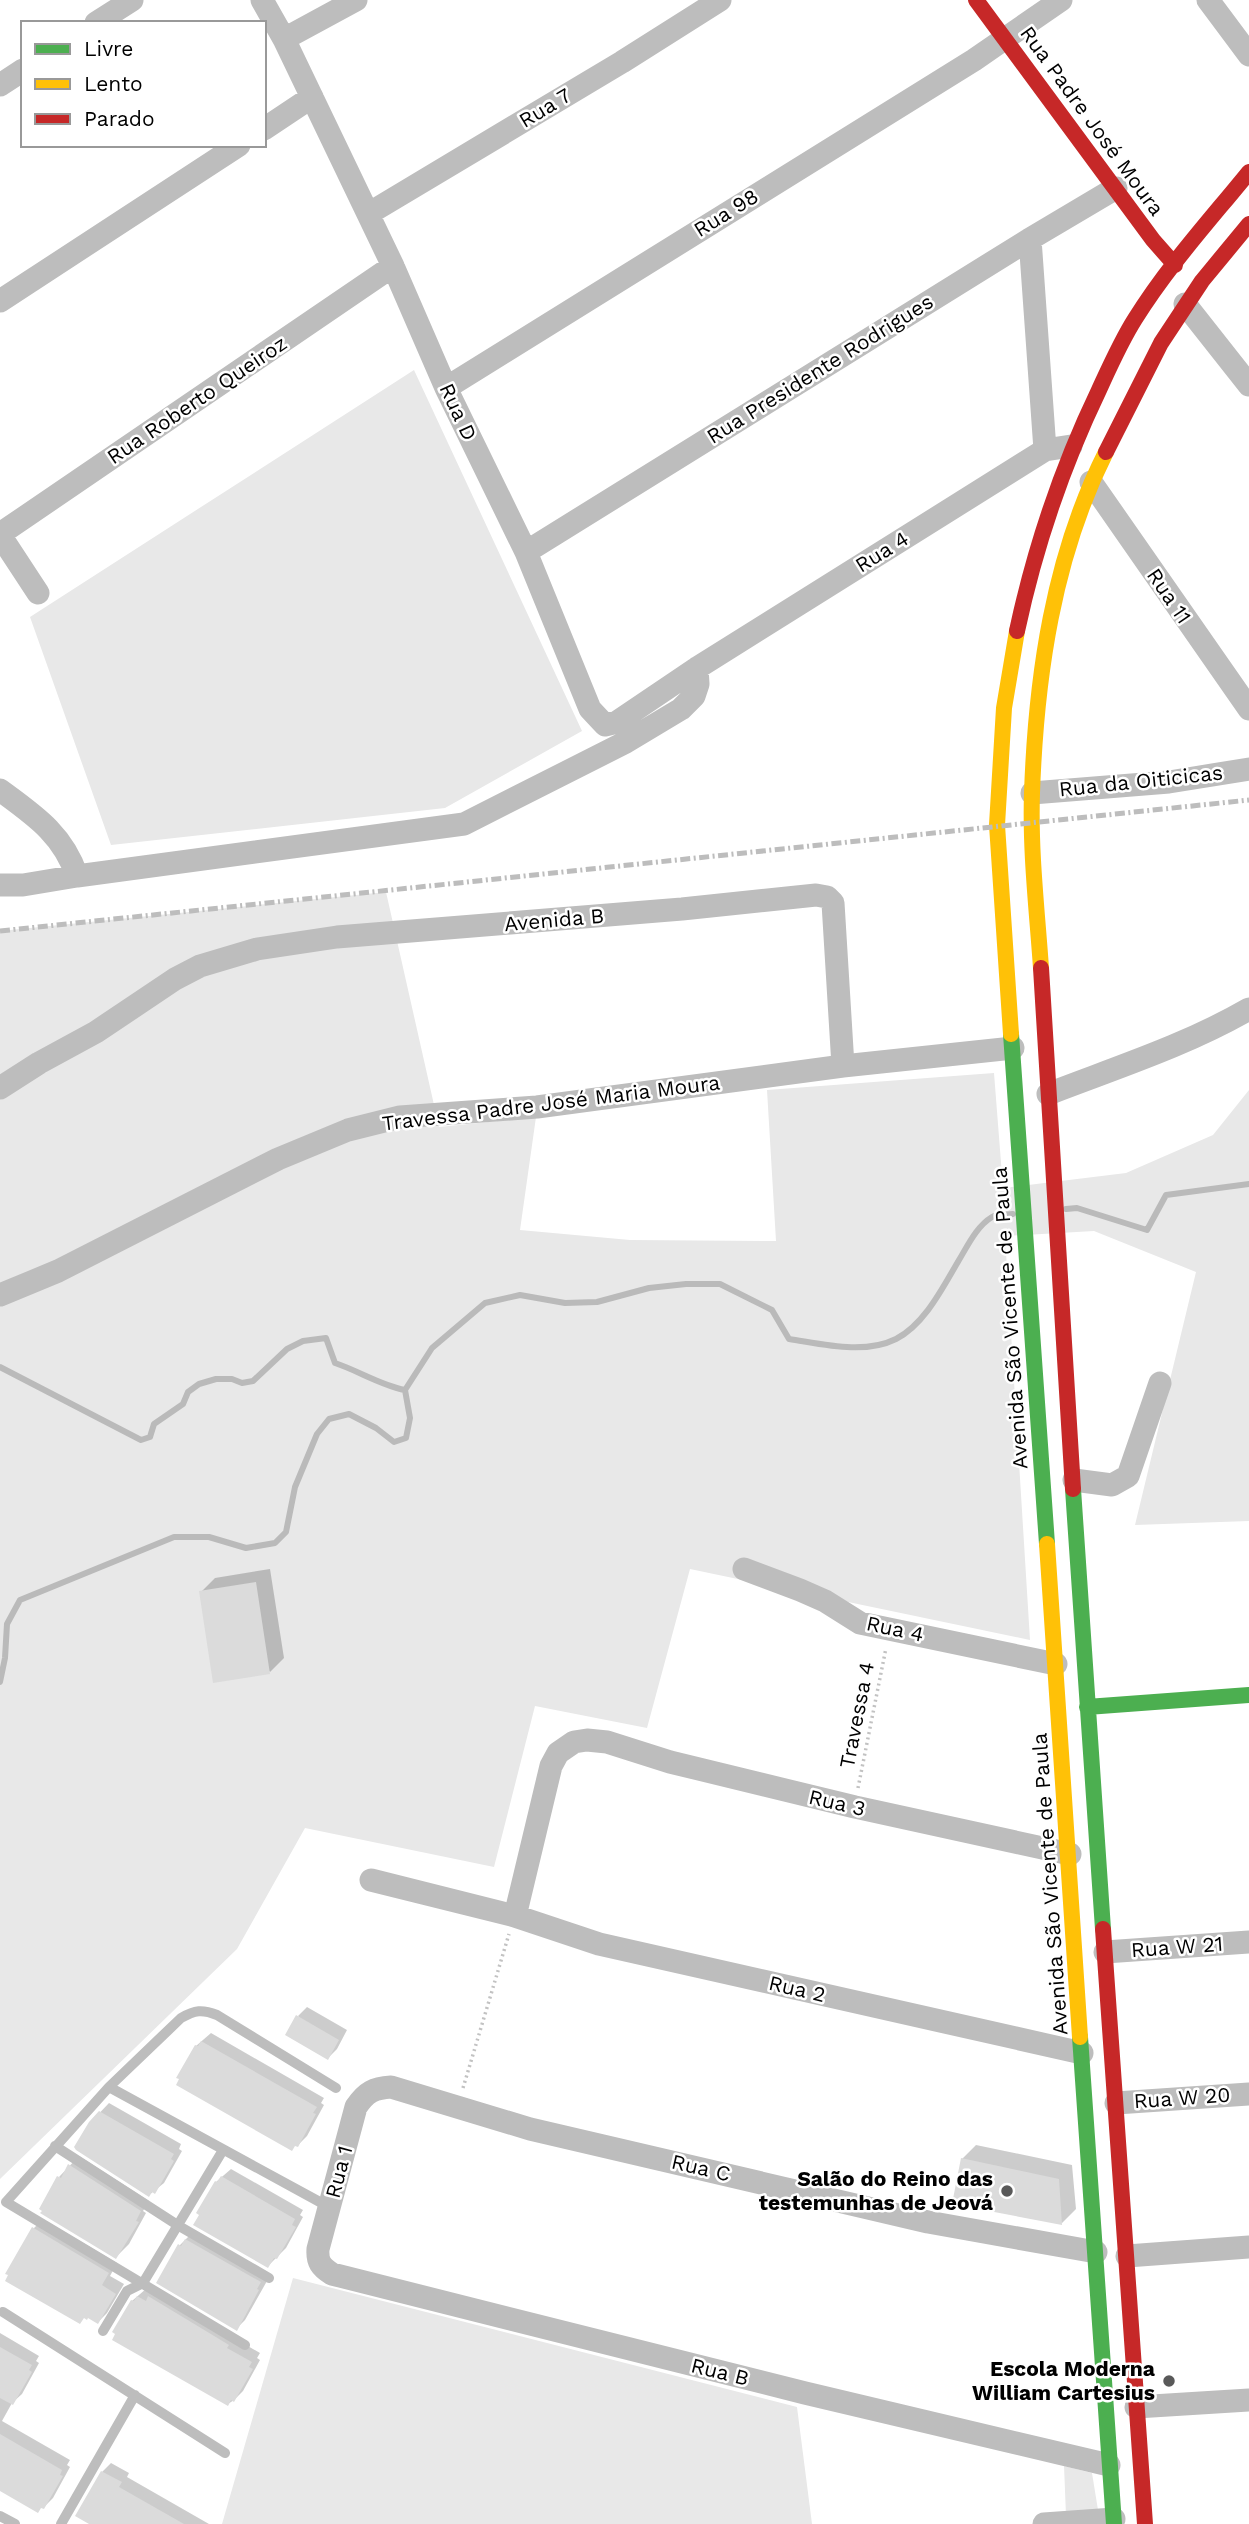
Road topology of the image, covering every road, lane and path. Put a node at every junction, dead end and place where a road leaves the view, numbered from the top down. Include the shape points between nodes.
1 (132, 0) edge
2 (262, 0) edge
3 (356, 0) edge
4 (720, 0) edge
5 (976, 0) edge
6 (1061, 0) edge
7 (1208, 0) edge
8 (99, 21) edge
9 (284, 39) junction
10 (1006, 39) junction
11 (1249, 55) edge
12 (21, 71) edge
13 (0, 85) edge
14 (313, 97) junction
15 (266, 128) edge
16 (236, 147) edge
17 (1249, 172) edge
18 (1116, 188) junction
19 (368, 214) junction
20 (1249, 224) edge
21 (1030, 239) junction
22 (1175, 265) junction
23 (393, 266) junction
24 (0, 301) edge
25 (1185, 304) junction
26 (1249, 385) edge
27 (446, 388) junction
28 (1071, 446) junction
29 (1045, 450) junction
30 (1091, 482) junction
31 (0, 534) edge
32 (526, 552) junction
33 (38, 593) dead end
34 (697, 668) junction
35 (1249, 709) edge
36 (1249, 769) edge
37 (0, 790) edge
38 (1032, 793) junction
39 (76, 876) junction
40 (0, 885) edge
41 (1249, 1009) edge
42 (1013, 1048) junction
43 (843, 1066) junction
44 (0, 1088) edge
45 (1048, 1094) junction
46 (0, 1295) edge
47 (1160, 1383) dead end
48 (1070, 1425) junction
49 (1038, 1427) junction
50 (1074, 1480) junction
51 (744, 1570) dead end
52 (890, 1628) junction
53 (1056, 1664) junction
54 (1249, 1695) edge
55 (1087, 1707) junction
56 (855, 1807) junction
57 (1070, 1854) junction
58 (370, 1880) dead end
59 (515, 1916) junction
60 (1249, 1942) edge
61 (1105, 1952) junction
62 (1082, 2053) junction
63 (109, 2087) junction
64 (391, 2087) joint
65 (336, 2088) dead end
66 (1249, 2094) edge
67 (1116, 2103) junction
68 (458, 2107) junction
69 (55, 2146) junction
70 (223, 2150) junction
71 (329, 2207) junction
72 (179, 2226) junction
73 (1249, 2247) edge
74 (1096, 2252) junction
75 (1127, 2256) junction
76 (332, 2274) joint
77 (269, 2278) dead end
78 (143, 2283) junction
79 (3, 2312) dead end
80 (103, 2331) dead end
81 (245, 2345) dead end
82 (135, 2395) junction
83 (1249, 2400) edge
84 (1136, 2407) junction
85 (225, 2453) dead end
86 (1109, 2465) junction
87 (0, 2516) edge
88 (1114, 2521) edge
89 (15, 2524) edge
90 (61, 2524) edge
91 (1044, 2524) edge
92 (1145, 2524) edge

1 - 8 street
2 - 9 street, Rua D
3 - 9 street
4 - 19 street, Rua 7
5 - 10 main road, Rua Padre José Moura
6 - 10 street, Rua 98
7 - 11 street
9 - 14 street, Rua D
10 - 18 main road, Rua Padre José Moura
10 - 27 street, Rua 98
12 - 13 street
14 - 15 street
14 - 19 street, Rua D
16 - 24 street
17 - 22 main road, Avenida São Vicente de Paula
18 - 21 street, Rua Presidente Rodrigues
18 - 22 main road, Rua Padre José Moura
19 - 23 street, Rua D
20 - 25 main road
21 - 29 street
21 - 32 street, Rua Presidente Rodrigues
22 - 28 main road, Avenida São Vicente de Paula via 1137,315
23 - 27 street, Rua D
23 - 31 street, Rua Roberto Queiroz
25 - 26 street
25 - 30 main road
27 - 32 street, Rua D
28 - 29 street, Rua 4
28 - 42 main road, Avenida São Vicente de Paula via 1023,594 1006,686 997,825
29 - 34 street, Rua 4
30 - 35 street, Rua 11
30 - 38 main road via 1054,597
31 - 33 street
32 - 34 street, Rua D via 590,709 605,725 617,722
34 - 39 street via 694,696 681,709 464,824
36 - 38 street, Rua da Oiticicas via 1169,782
37 - 39 street via 49,828 66,848
38 - 45 main road
39 - 40 street via 23,886
41 - 45 street
42 - 43 street, Travessa Padre José Maria Moura
42 - 49 main road, Avenida São Vicente de Paula
43 - 44 street, Avenida B via 832,903 816,895 337,937 257,949 200,966 175,979
43 - 46 street, Travessa Padre José Maria Moura via 537,1107 400,1117 348,1130 278,1159 58,1271
45 - 48 main road
47 - 50 street via 1128,1476 1112,1485
48 - 49 main road
48 - 50 main road
49 - 53 main road, Avenida São Vicente de Paula
50 - 55 main road
51 - 52 street, Rua 4 via 813,1595 860,1623
52 - 53 street, Rua 4
52 - 56 path, Travessa 4
53 - 57 main road, Avenida São Vicente de Paula
54 - 55 main road
55 - 61 main road
56 - 57 street, Rua 3
56 - 59 street, Rua 3 via 607,1742 574,1742 558,1753 551,1766
57 - 62 main road, Avenida São Vicente de Paula
58 - 59 street, Rua 2
59 - 62 street, Rua 2 via 599,1944
59 - 68 path
60 - 61 street, Rua W 21
61 - 67 main road
62 - 74 main road, Avenida São Vicente de Paula
63 - 65 lane via 181,2018 204,2009
63 - 69 lane
63 - 70 lane
64 - 68 street, Rua C
64 - 71 street, Rua 1 via 376,2088 356,2107
66 - 67 street, Rua W 20
67 - 75 main road
68 - 74 street, Rua C via 530,2129 928,2222
69 - 72 lane
69 - 78 lane via 6,2202
70 - 71 lane
70 - 72 lane
71 - 76 street, Rua 1 via 317,2259
72 - 77 lane
72 - 78 lane
73 - 75 street
74 - 86 main road, Avenida São Vicente de Paula
75 - 84 main road
76 - 86 street, Rua B
78 - 80 lane via 127,2291
78 - 81 lane
79 - 82 lane
82 - 85 lane
82 - 90 lane
83 - 84 street
84 - 92 main road
86 - 88 main road, Avenida São Vicente de Paula
87 - 89 lane
88 - 91 street

